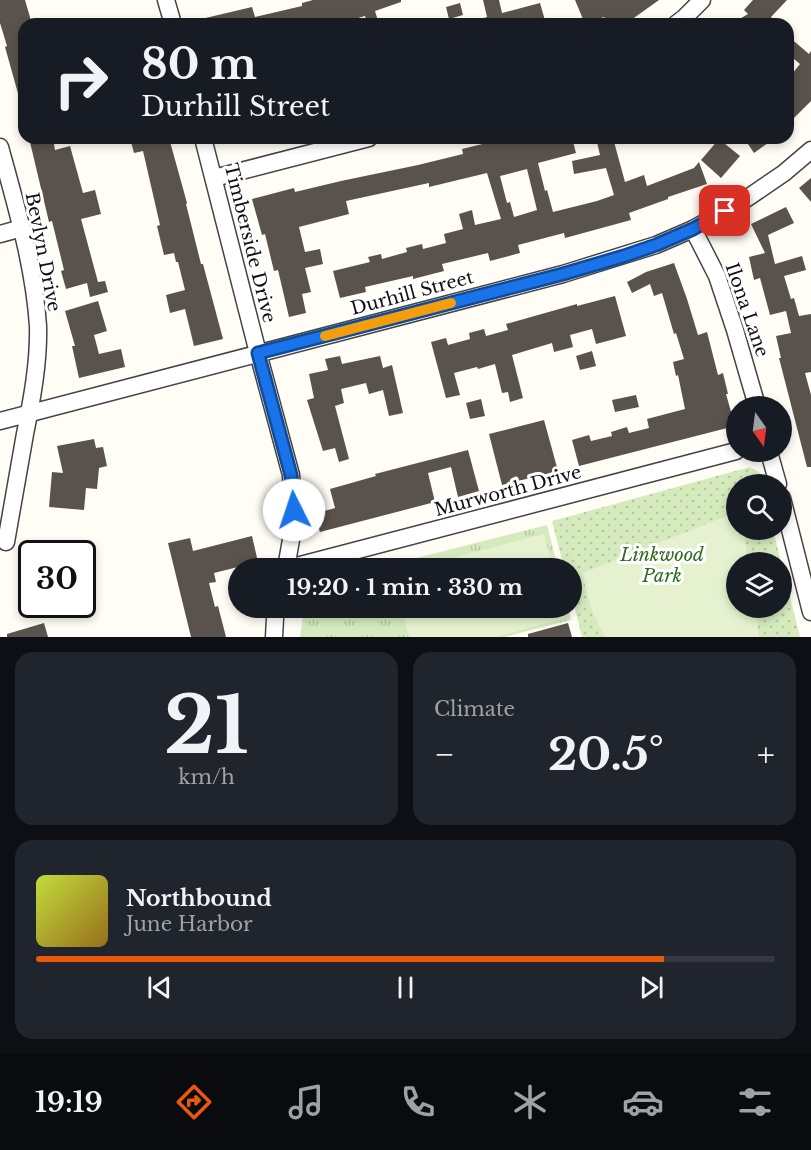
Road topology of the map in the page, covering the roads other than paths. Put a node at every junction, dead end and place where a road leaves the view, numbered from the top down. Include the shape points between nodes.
1 (702, 0) edge
2 (169, 1) edge
3 (172, 18) edge
4 (684, 18) edge
5 (205, 144) edge
6 (346, 144) edge
7 (0, 147) edge
8 (811, 150) edge
9 (214, 178) junction
10 (22, 228) junction
11 (693, 229) junction
12 (0, 234) edge
13 (258, 353) junction
14 (754, 396) edge
15 (29, 413) junction
16 (0, 421) edge
17 (726, 454) edge
18 (792, 537) edge
19 (6, 542) dead end
20 (289, 558) edge
21 (325, 558) edge
22 (811, 612) edge
23 (275, 618) edge
24 (274, 637) edge

1 - 4 street
2 - 3 street
5 - 9 street, Timberside Drive
6 - 9 street
7 - 10 street, Bevlyn Drive
8 - 11 street, Durhill Street via 749,197
9 - 13 street, Timberside Drive
10 - 12 street
10 - 15 street, Bevlyn Drive via 38,328
11 - 13 street, Durhill Street via 656,245 563,274
11 - 14 street, Ilona Lane via 717,276
13 - 15 street, Durhill Street
13 - 20 street, Timberside Drive via 291,475 294,523
15 - 16 street, Durhill Street
15 - 19 street, Bevlyn Drive
17 - 21 street, Murworth Drive
18 - 22 street
23 - 24 street

